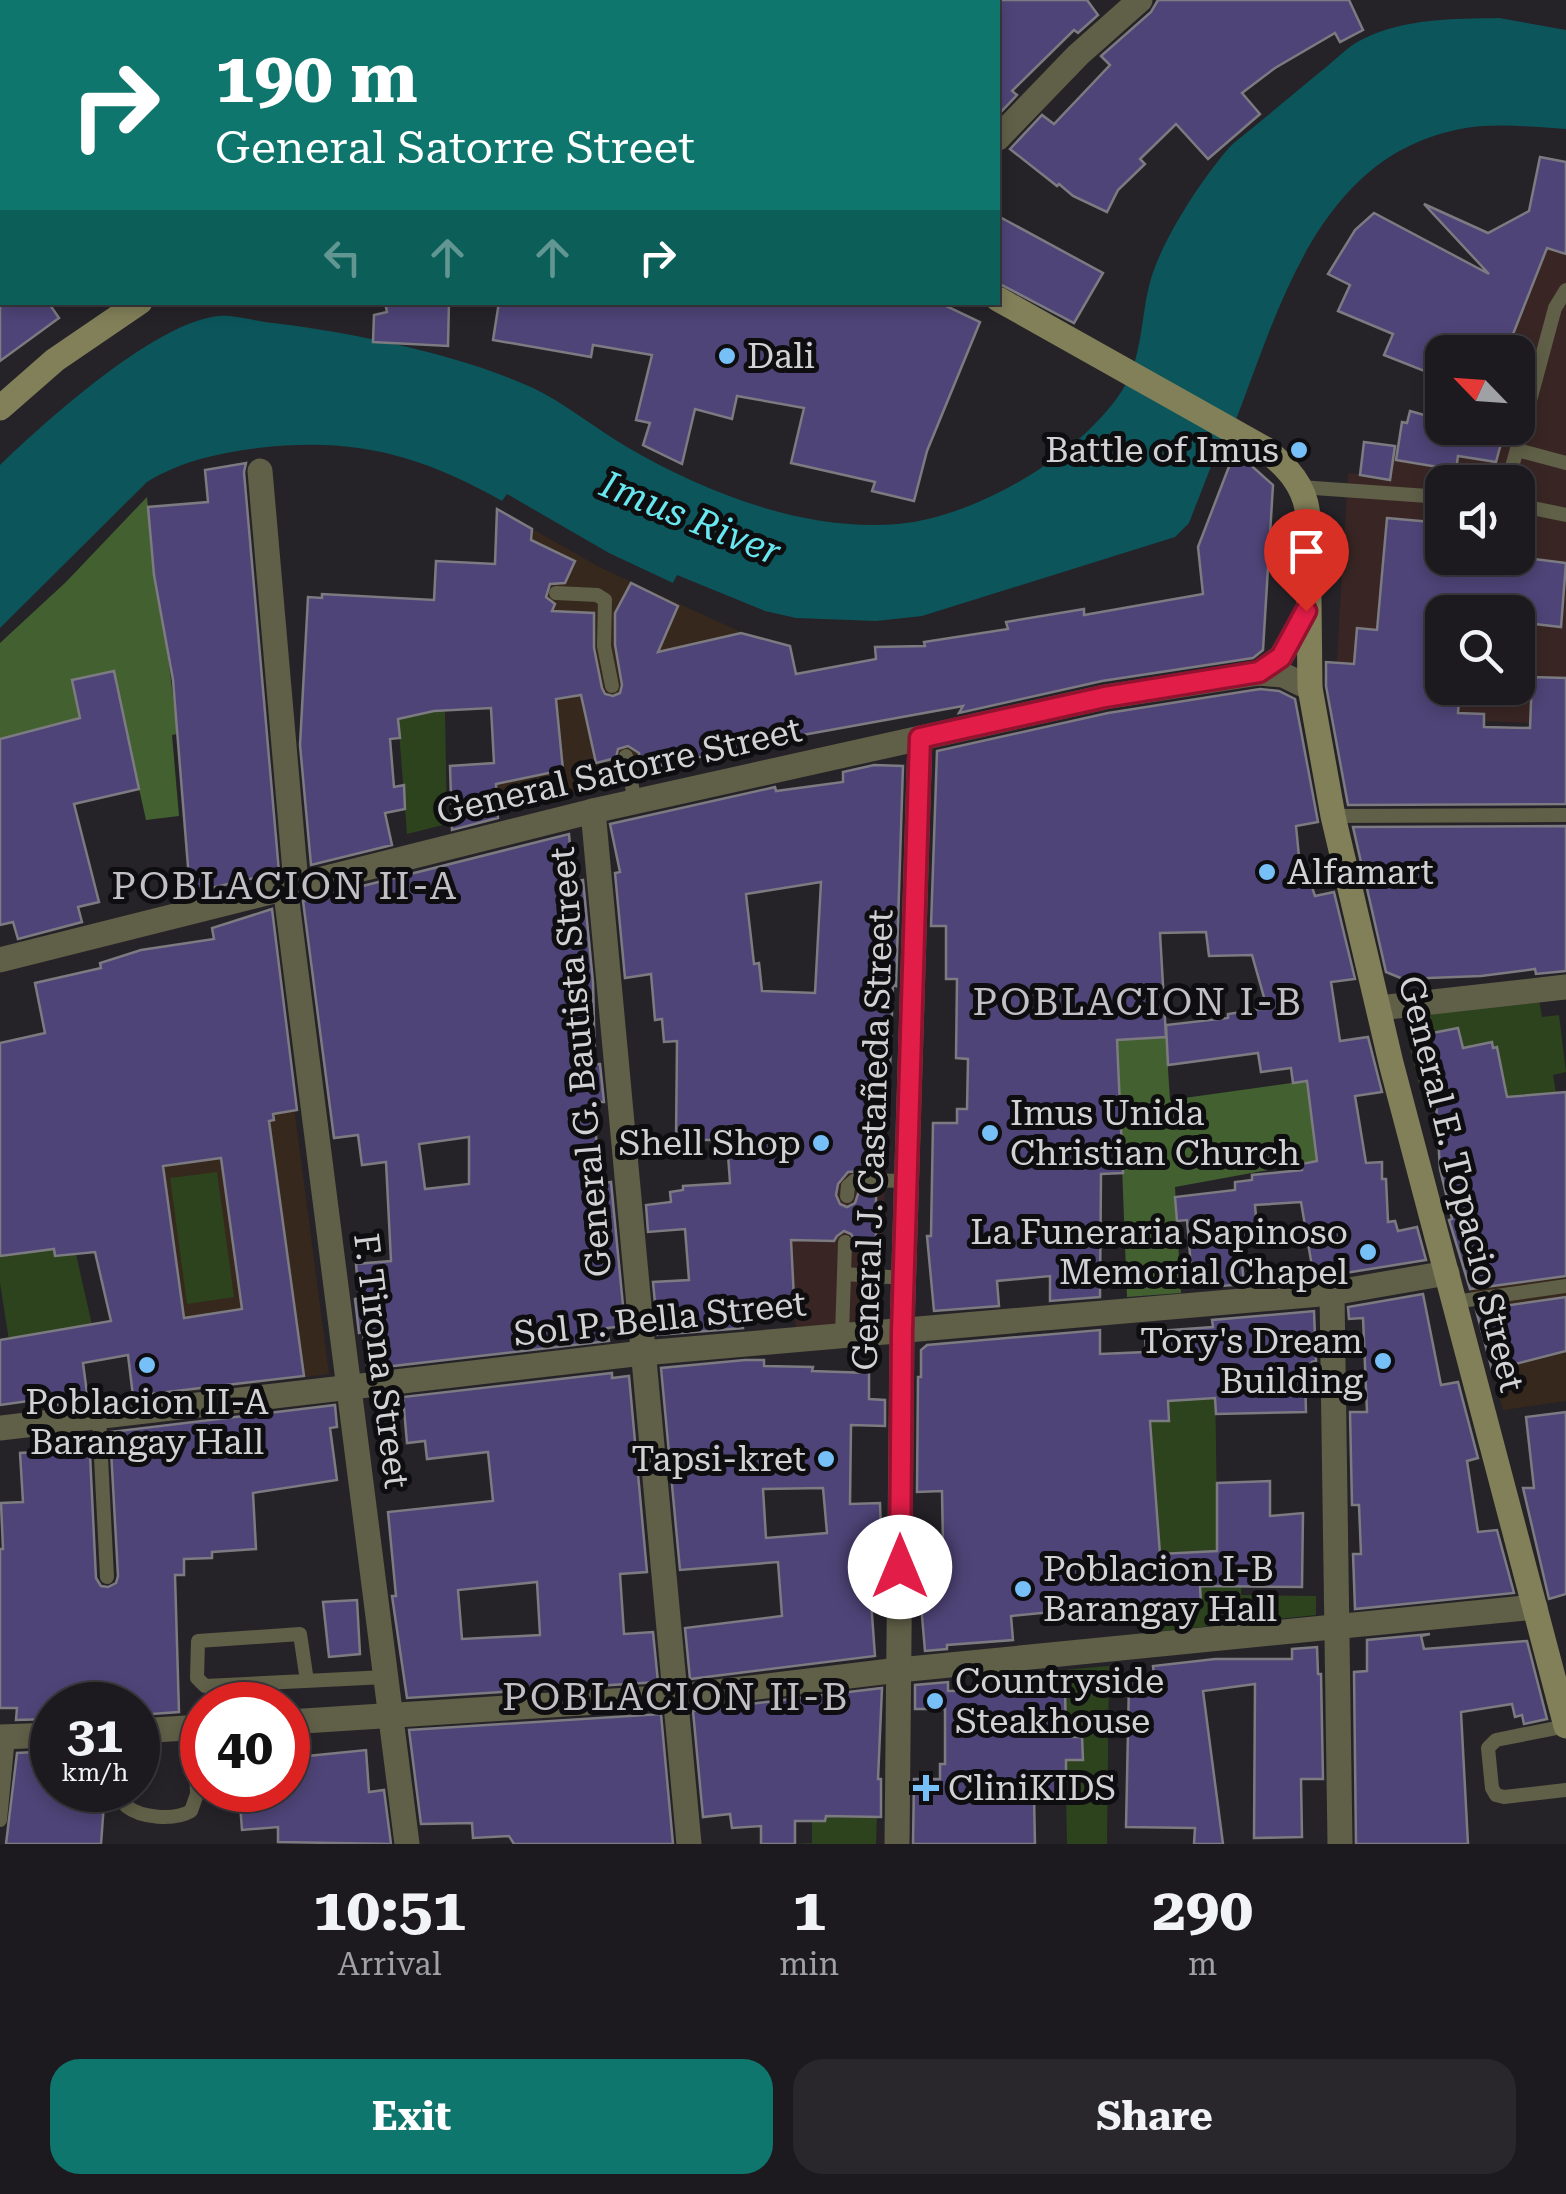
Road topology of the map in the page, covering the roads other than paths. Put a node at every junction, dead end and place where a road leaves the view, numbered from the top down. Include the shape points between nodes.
1 (1140, 0) edge
2 (1000, 136) edge
3 (1566, 290) edge
4 (1000, 300) edge
5 (135, 305) edge
6 (0, 408) edge
7 (1517, 450) junction
8 (1566, 463) edge
9 (1513, 465) edge
10 (260, 471) dead end
11 (1300, 487) junction
12 (1425, 496) edge
13 (1535, 509) edge
14 (1566, 515) edge
15 (556, 593) dead end
16 (1306, 611) junction
17 (1259, 672) junction
18 (612, 686) dead end
19 (1310, 688) junction
20 (920, 738) junction
21 (626, 756) dead end
22 (635, 802) junction
23 (593, 811) junction
24 (1566, 815) edge
25 (1333, 816) junction
26 (291, 885) junction
27 (0, 960) edge
28 (1566, 987) edge
29 (1379, 1008) junction
30 (907, 1181) junction
31 (847, 1196) dead end
32 (845, 1242) dead end
33 (844, 1274) junction
34 (1447, 1274) junction
35 (904, 1278) junction
36 (1566, 1286) edge
37 (1332, 1293) junction
38 (1454, 1302) junction
39 (902, 1331) junction
40 (842, 1336) junction
41 (642, 1354) junction
42 (349, 1389) junction
43 (99, 1418) junction
44 (0, 1428) edge
45 (107, 1577) dead end
46 (1535, 1608) junction
47 (1337, 1629) junction
48 (899, 1670) junction
49 (386, 1677) junction
50 (306, 1681) junction
51 (675, 1697) junction
52 (391, 1716) junction
53 (310, 1721) edge
54 (1566, 1726) edge
55 (30, 1736) edge
56 (4, 1737) edge
57 (1566, 1790) edge
58 (136, 1812) edge
59 (188, 1812) edge
60 (0, 1820) edge
61 (407, 1844) edge
62 (688, 1844) edge
63 (896, 1844) edge
64 (1340, 1844) edge

1 - 2 street
3 - 7 lane
4 - 11 main road via 1265,448
5 - 6 main road
7 - 8 lane
7 - 9 lane
10 - 26 street, F. Tirona Street
11 - 12 lane
11 - 16 main road, General E. Topacio Street via 1308,516
13 - 14 lane
15 - 18 lane via 605,600
16 - 17 street via 1281,657
16 - 19 main road, General E. Topacio Street
17 - 19 street, General Satorre Street
17 - 20 street, General Satorre Street
19 - 25 main road, General E. Topacio Street
20 - 22 street, General Satorre Street
20 - 30 street, General J. Castañeda Street
21 - 22 lane
22 - 23 street, General Satorre Street
23 - 26 street, General Satorre Street
23 - 41 street, General G. Bautista Street
24 - 25 lane
25 - 29 main road, General E. Topacio Street
26 - 27 street, General Satorre Street
26 - 42 street, F. Tirona Street
28 - 29 street
29 - 34 main road, General E. Topacio Street
30 - 31 lane via 855,1180
30 - 35 street, General J. Castañeda Street
32 - 33 lane
33 - 35 lane
33 - 40 lane
34 - 37 street, Sol P. Bella Street
34 - 38 main road, General E. Topacio Street
35 - 39 street, General J. Castañeda Street
36 - 38 lane
37 - 39 street, Sol P. Bella Street
37 - 47 street
38 - 46 main road, General E. Topacio Street
39 - 40 street, Sol P. Bella Street
39 - 48 street, General J. Castañeda Street
40 - 41 street, Sol P. Bella Street
41 - 42 street, Sol P. Bella Street
41 - 51 street, General G. Bautista Street
42 - 43 street, Sol P. Bella Street
42 - 49 street, F. Tirona Street
43 - 44 street, Sol P. Bella Street
43 - 45 lane
46 - 47 street
46 - 54 main road, General E. Topacio Street
47 - 48 street
47 - 64 street
48 - 51 street
48 - 63 street, General J. Castañeda Street
49 - 50 lane
49 - 52 street, F. Tirona Street
50 - 50 lane via 300,1634 198,1641 197,1678 205,1686
51 - 52 street
51 - 62 street, General G. Bautista Street
52 - 53 street
52 - 61 street, F. Tirona Street
54 - 57 lane via 1496,1740 1488,1752 1496,1796
55 - 56 street
56 - 60 lane
58 - 59 lane

